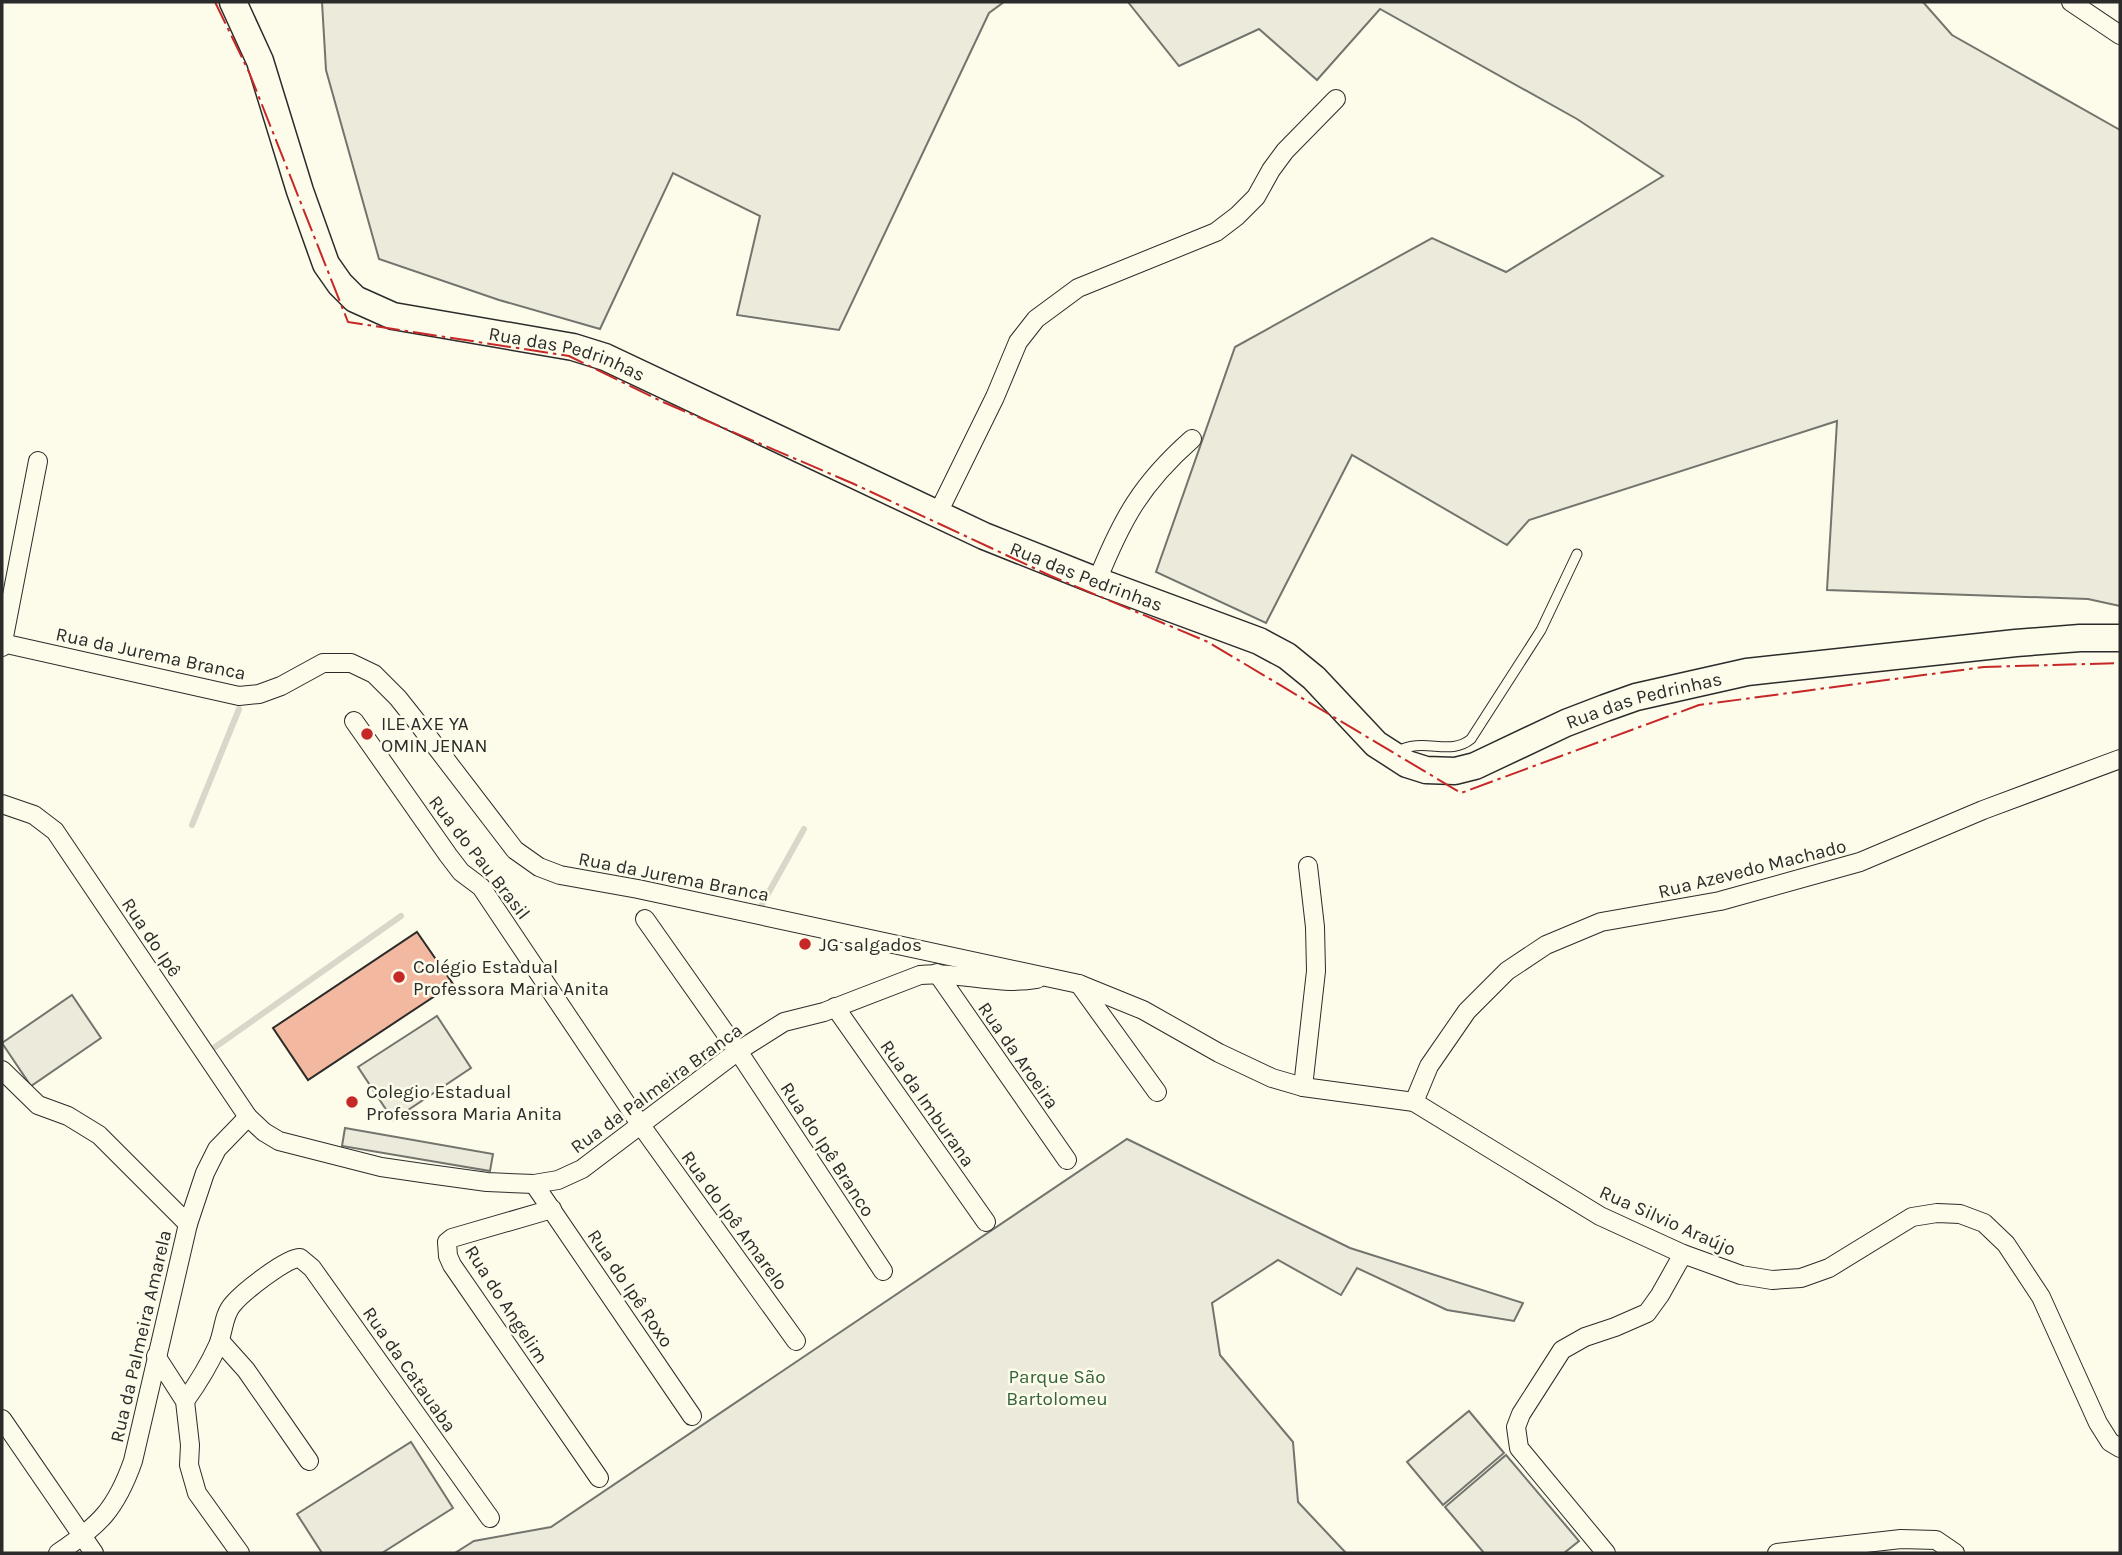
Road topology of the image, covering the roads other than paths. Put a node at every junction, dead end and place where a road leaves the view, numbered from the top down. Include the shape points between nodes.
1 (233, 2) edge
2 (2071, 2) edge
3 (2119, 32) edge
4 (1336, 99) dead end
5 (1192, 439) dead end
6 (38, 461) dead end
7 (937, 514) junction
8 (1577, 554) dead end
9 (1097, 581) junction
10 (2120, 638) edge
11 (2, 645) edge
12 (354, 721) dead end
13 (1391, 755) junction
14 (2120, 759) edge
15 (2, 804) edge
16 (1308, 866) dead end
17 (645, 919) dead end
18 (937, 973) junction
19 (1047, 977) junction
20 (1079, 984) junction
21 (835, 1007) junction
22 (738, 1051) junction
23 (2, 1070) edge
24 (1303, 1087) junction
25 (1157, 1092) dead end
26 (1414, 1102) junction
27 (248, 1116) junction
28 (640, 1124) junction
29 (1067, 1160) dead end
30 (534, 1184) junction
31 (552, 1209) junction
32 (986, 1222) dead end
33 (188, 1224) junction
34 (1683, 1254) junction
35 (883, 1271) dead end
36 (220, 1341) junction
37 (796, 1341) dead end
38 (156, 1356) junction
39 (185, 1401) junction
40 (692, 1416) dead end
41 (2, 1419) edge
42 (2120, 1448) edge
43 (309, 1461) dead end
44 (599, 1478) dead end
45 (490, 1518) dead end
46 (82, 1537) junction
47 (58, 1553) edge
48 (94, 1553) edge
49 (240, 1553) edge
50 (1606, 1553) edge
51 (1777, 1553) edge
52 (1955, 1553) edge

1 - 7 main road, Rua das Pedrinhas via 260,61 326,264 355,299 393,316 573,347 606,357
2 - 3 street
4 - 7 street via 1285,151 1256,197 1216,232 1078,288 1036,319 1017,342
5 - 9 street via 1134,502
6 - 11 street
7 - 9 main road, Rua das Pedrinhas
8 - 13 lane via 1541,630 1471,738 1449,748 1408,746
9 - 13 main road, Rua das Pedrinhas via 1259,640 1287,656
10 - 13 main road, Rua das Pedrinhas via 2080,638 1747,672 1636,697 1455,771 1426,770
11 - 19 street, Rua da Jurema Branca via 239,696 281,686 323,663 351,663 374,674 398,698 514,850 539,867
12 - 28 street, Rua do Pau Brasil via 461,872 481,887
14 - 26 street, Rua Azevedo Machado via 1860,862 1720,901 1601,922 1546,945 1507,971 1466,1011 1429,1066
15 - 27 street, Rua do Ipê via 34,815 55,831
16 - 24 street via 1316,971
17 - 22 street, Rua do Ipê Branco
18 - 19 street, Rua da Palmeira Branca via 1015,982
18 - 21 street, Rua da Palmeira Branca via 919,975
18 - 29 street, Rua da Aroeira
19 - 20 street, Rua da Jurema Branca
20 - 24 street, Rua da Jurema Branca via 1143,1010 1250,1069
20 - 25 street
21 - 22 street, Rua da Palmeira Branca via 785,1022
21 - 32 street, Rua da Imburana
22 - 28 street, Rua da Palmeira Branca
22 - 35 street, Rua do Ipê Branco
23 - 33 street via 38,1105 99,1135
24 - 26 street, Rua da Jurema Branca
26 - 34 street, Rua Silvio Araújo via 1600,1216
27 - 30 street, Rua da Palmeira Branca via 279,1142 381,1167
27 - 33 street, Rua da Palmeira Amarela via 217,1149
28 - 30 street, Rua da Palmeira Branca via 582,1169
28 - 37 street, Rua do Ipê Amarelo
30 - 31 street, Rua do Ipê Roxo
31 - 40 street, Rua do Ipê Roxo
31 - 44 street, Rua do Angelim via 452,1238 446,1248 452,1265
33 - 38 street, Rua da Palmeira Amarela
34 - 42 street, Rua Silvio Araújo via 1741,1275 1801,1278 1829,1268 1912,1217 1960,1214 1984,1223 2023,1268 2098,1423 2110,1442
34 - 50 street via 1647,1312 1562,1350 1516,1427 1519,1448
36 - 39 street
36 - 43 street via 246,1370
36 - 45 street, Rua da Catauaba via 233,1304 288,1261 300,1258 312,1268
38 - 39 street
38 - 46 street, Rua da Palmeira Amarela via 125,1483 115,1503
39 - 49 street via 191,1478
41 - 46 street
46 - 47 street, Rua da Palmeira Amarela
46 - 48 street
51 - 52 street via 1901,1539 1936,1540

